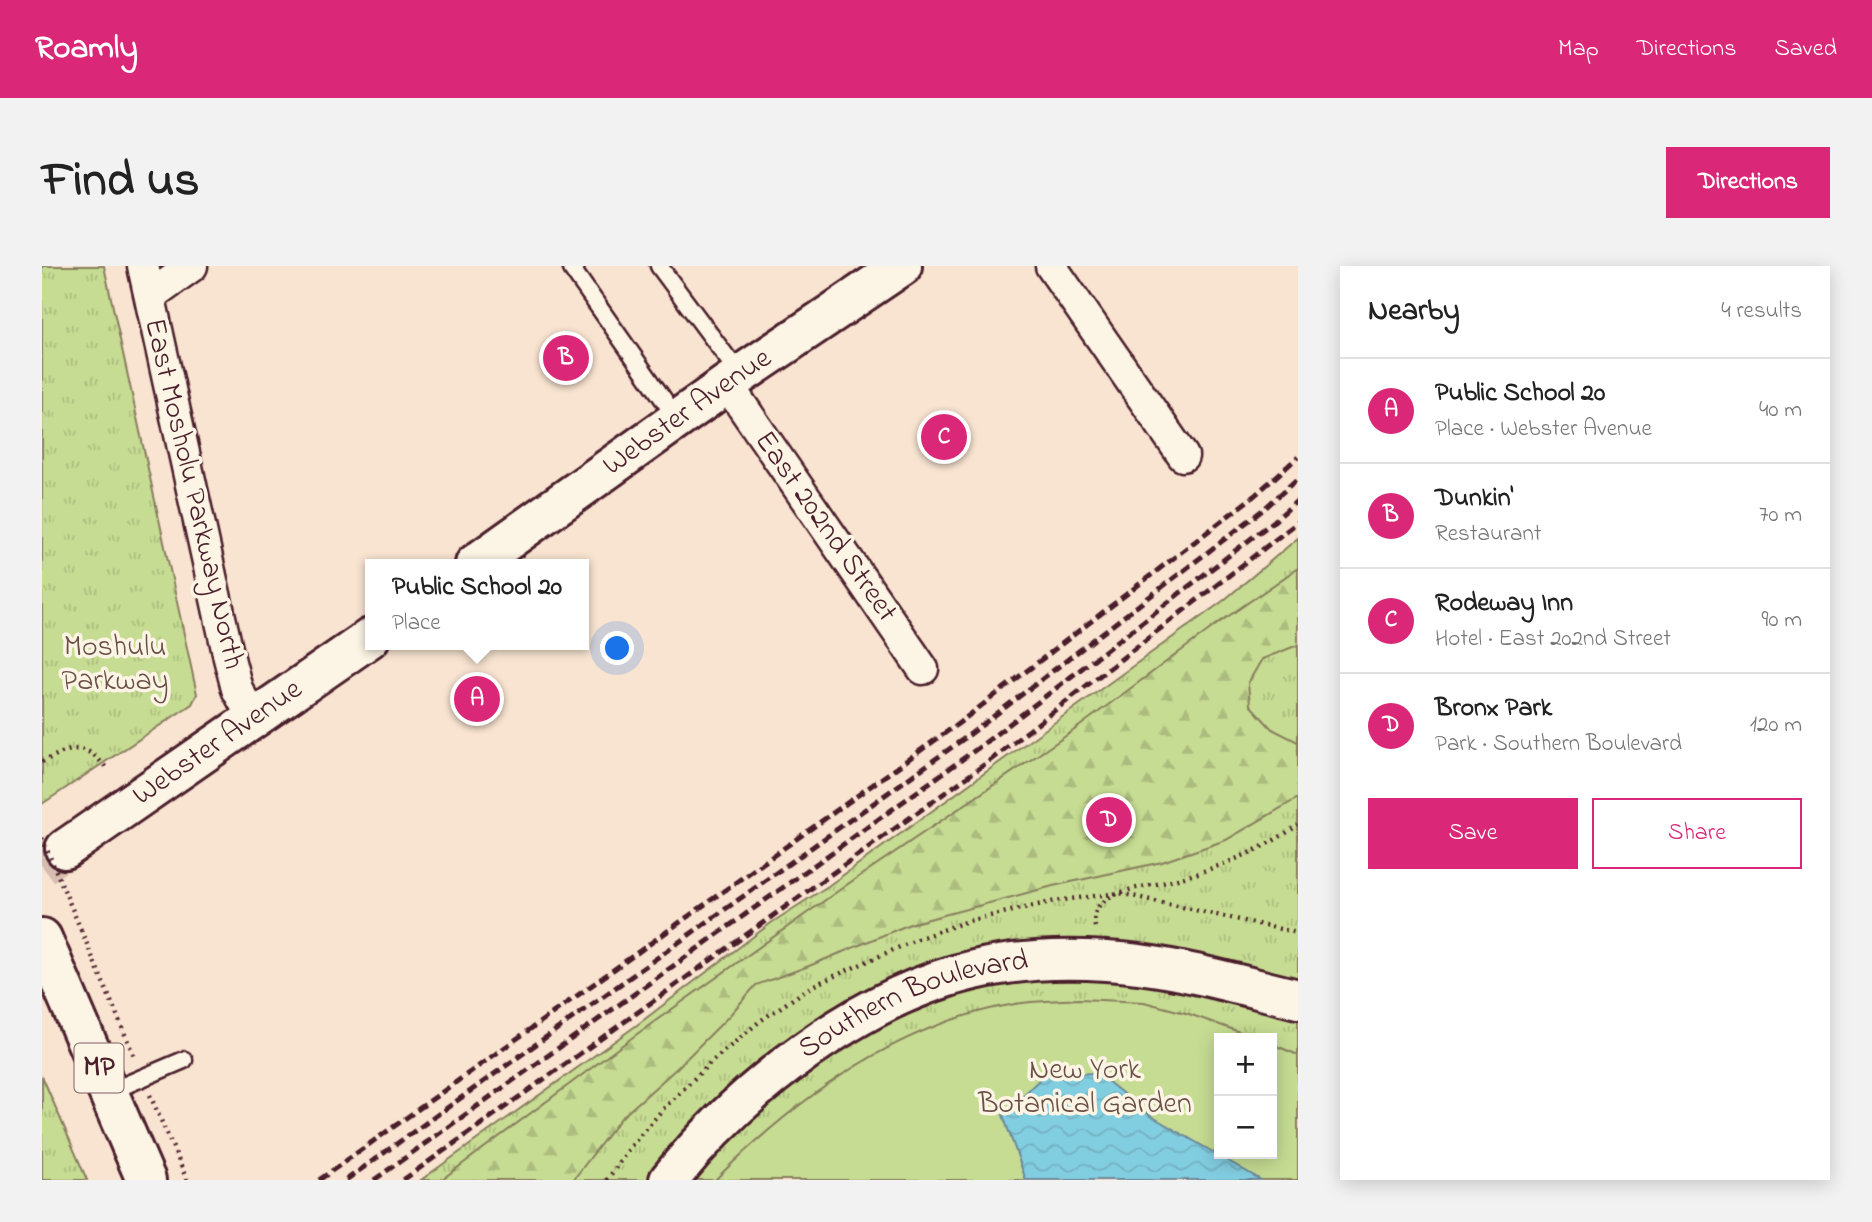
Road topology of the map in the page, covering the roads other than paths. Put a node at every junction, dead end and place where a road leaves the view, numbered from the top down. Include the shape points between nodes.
1 (143, 266) edge
2 (192, 266) edge
3 (576, 266) edge
4 (659, 266) edge
5 (902, 266) edge
6 (1051, 266) edge
7 (150, 296) junction
8 (734, 380) junction
9 (678, 420) junction
10 (1183, 456) dead end
11 (482, 559) edge
12 (365, 641) edge
13 (923, 669) dead end
14 (253, 718) junction
15 (54, 844) tunnel mouth
16 (46, 948) edge
17 (1211, 978) junction
18 (1298, 999) edge
19 (1298, 1020) edge
20 (184, 1060) dead end
21 (109, 1092) junction
22 (146, 1180) edge
23 (669, 1180) edge

1 - 7 street, East Mosholu Parkway North
2 - 7 street
3 - 9 lane via 572,269
4 - 8 lane
5 - 8 main road, Webster Avenue
6 - 10 street
7 - 14 street, East Mosholu Parkway North via 229,658 237,689
8 - 9 main road, Webster Avenue
8 - 13 street, East 202nd Street
9 - 11 main road, Webster Avenue
12 - 14 main road, Webster Avenue
14 - 15 main road, Webster Avenue
16 - 21 main road, MP
17 - 18 main road, Southern Boulevard
17 - 19 main road, Southern Boulevard
17 - 23 main road, Southern Boulevard via 1108,961 1027,962 946,978 882,1005 820,1041 755,1090
20 - 21 lane
21 - 22 main road, MP

